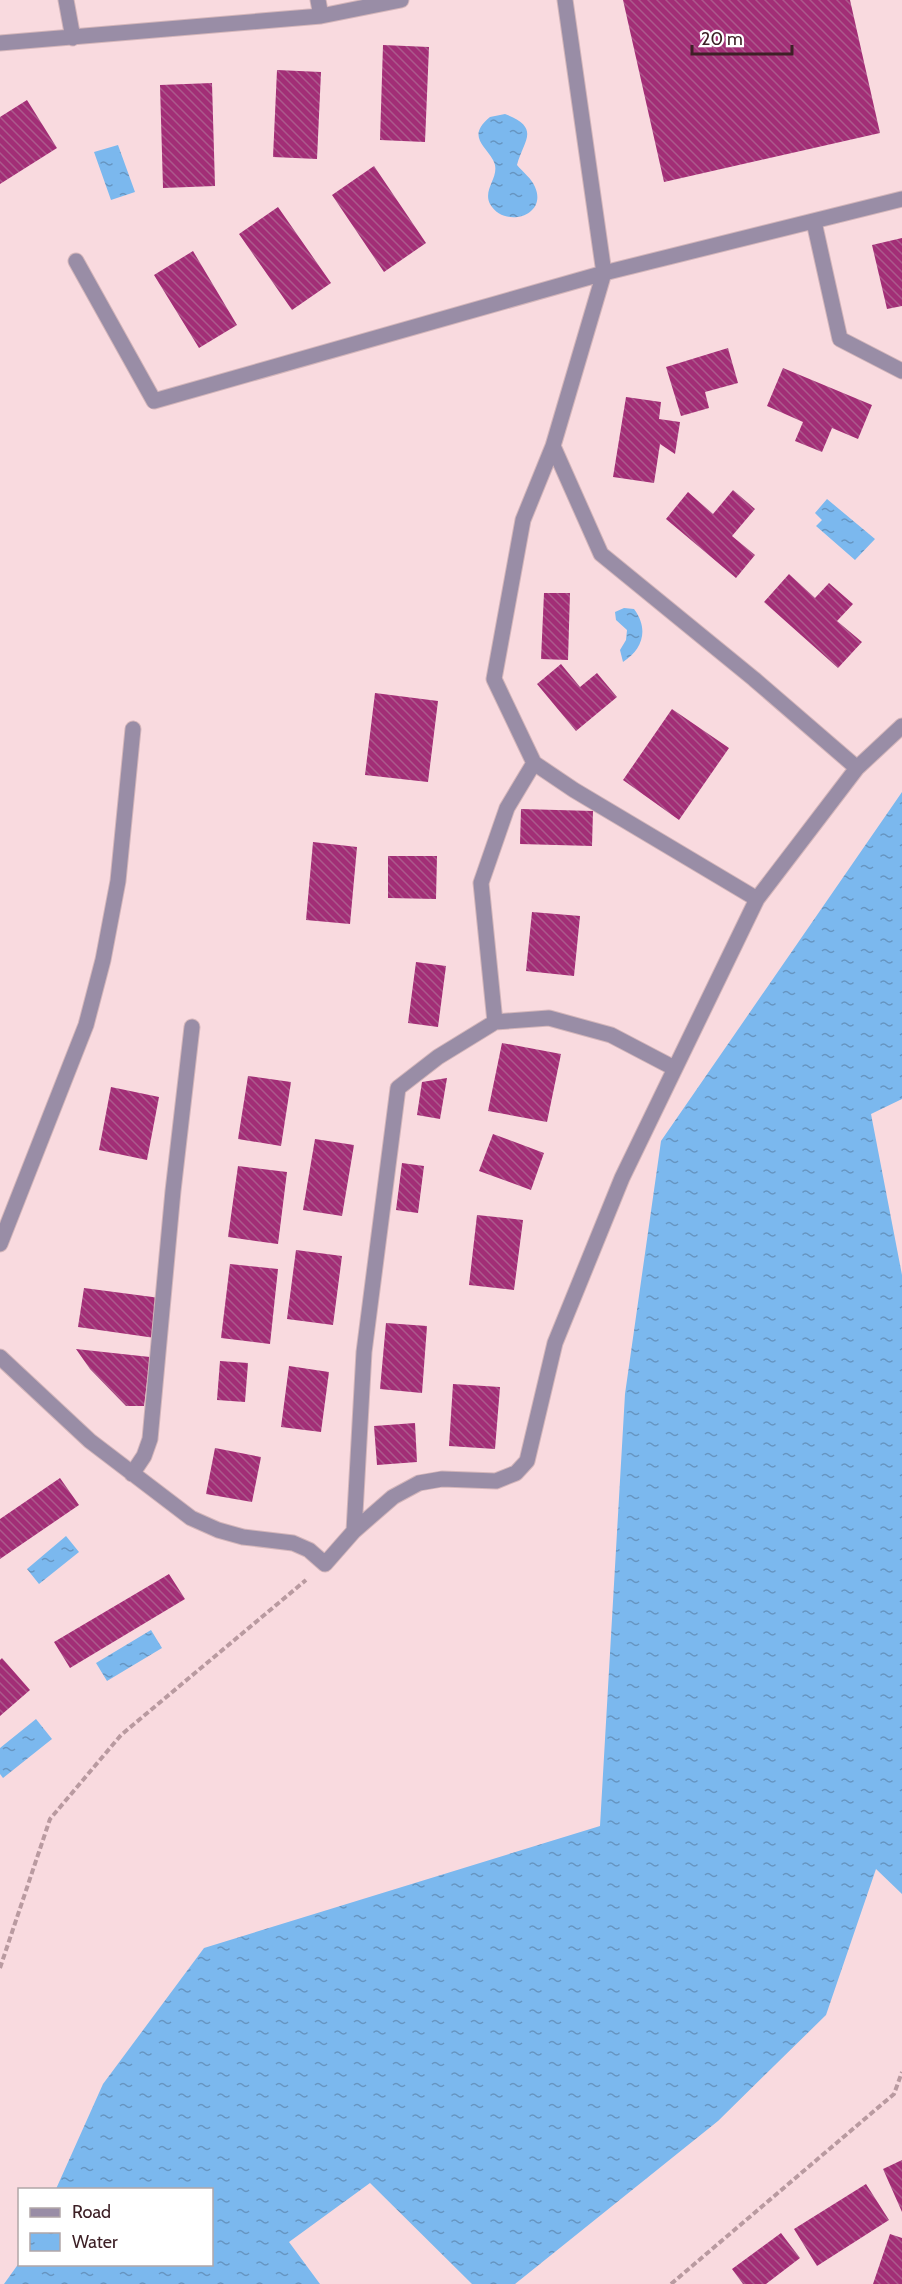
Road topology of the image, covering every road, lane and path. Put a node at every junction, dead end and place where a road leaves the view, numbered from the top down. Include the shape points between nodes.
1 (66, 0) edge
2 (318, 0) edge
3 (401, 0) edge
4 (565, 0) edge
5 (321, 16) junction
6 (73, 38) junction
7 (0, 43) edge
8 (902, 199) edge
9 (814, 222) junction
10 (76, 261) dead end
11 (604, 273) junction
12 (902, 371) edge
13 (553, 446) junction
14 (902, 726) edge
15 (133, 729) dead end
16 (534, 763) junction
17 (857, 768) junction
18 (757, 899) junction
19 (495, 1022) junction
20 (192, 1027) dead end
21 (674, 1068) junction
22 (0, 1244) edge
23 (0, 1357) edge
24 (132, 1474) junction
25 (354, 1531) junction
26 (325, 1564) junction
27 (0, 1968) edge
28 (902, 2072) edge
29 (671, 2284) edge

1 - 6 street
2 - 5 street
3 - 5 street
4 - 11 street
5 - 6 street
6 - 7 street
8 - 9 street
9 - 11 street
9 - 12 street via 840,339
10 - 11 street via 154,401
11 - 13 street
13 - 16 street via 523,520 494,680
13 - 17 street via 601,554
14 - 17 street
15 - 22 street via 118,881 89,1014
16 - 18 street
16 - 19 street via 507,808 482,883
17 - 18 street
18 - 21 street
19 - 21 street via 549,1018 611,1035
19 - 25 street via 438,1057 398,1088 364,1352
20 - 24 street via 150,1439
21 - 25 street via 622,1178 555,1343 527,1461 516,1473 496,1481 442,1479 419,1483 393,1497
23 - 24 street via 90,1441
24 - 26 street via 191,1518 243,1537 293,1542
25 - 26 street
26 - 27 path via 121,1735 50,1819
28 - 29 path via 894,2094

